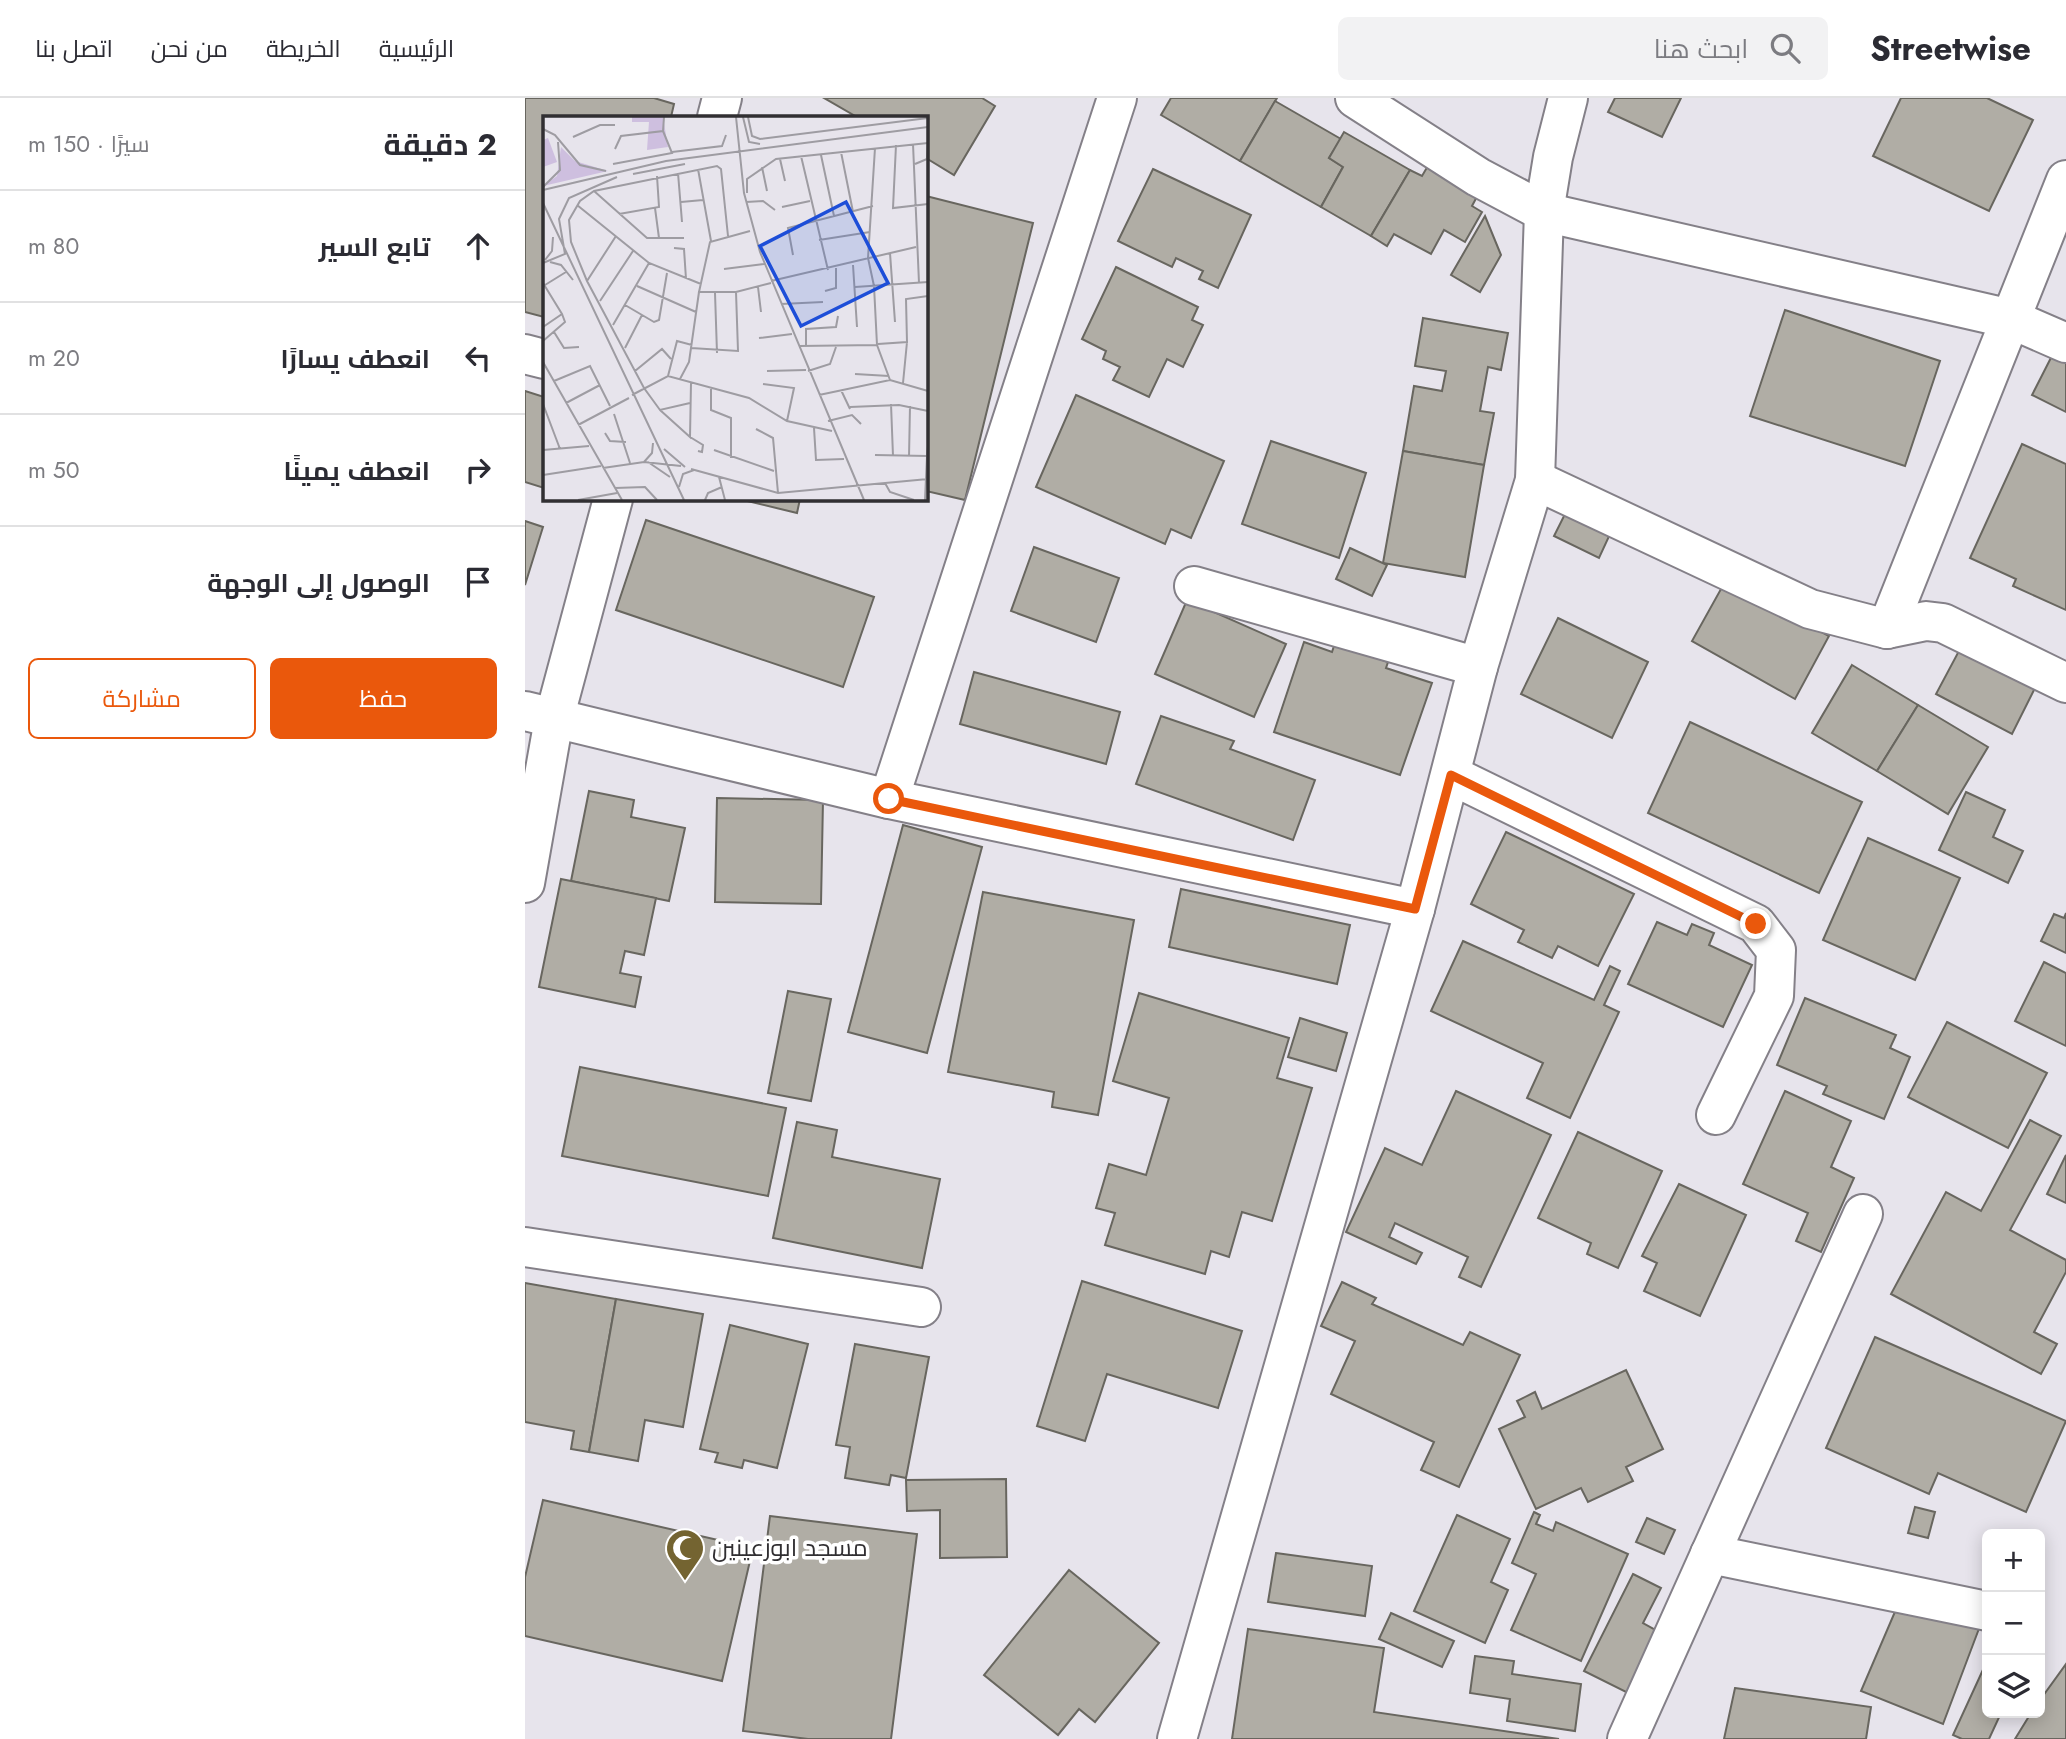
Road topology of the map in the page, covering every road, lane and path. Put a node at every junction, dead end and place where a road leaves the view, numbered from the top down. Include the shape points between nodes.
1 (722, 98) edge
2 (1117, 98) edge
3 (1355, 98) edge
4 (1568, 98) edge
5 (717, 116) edge
6 (2066, 180) edge
7 (1544, 212) junction
8 (2011, 319) junction
9 (2066, 343) edge
10 (525, 354) edge
11 (543, 359) edge
12 (1535, 480) junction
13 (613, 500) edge
14 (1194, 586) dead end
15 (1887, 629) junction
16 (1478, 667) junction
17 (2066, 683) edge
18 (539, 715) edge
19 (1451, 775) junction
20 (889, 799) junction
21 (525, 883) edge
22 (1415, 909) junction
23 (1716, 1115) dead end
24 (1863, 1214) dead end
25 (525, 1247) edge
26 (921, 1307) dead end
27 (1710, 1554) junction
28 (1982, 1610) edge
29 (1178, 1739) edge
30 (1627, 1739) edge

1 - 5 street
2 - 20 street
3 - 7 street via 1478,177
4 - 7 street
6 - 8 street
7 - 8 street
7 - 12 street
8 - 9 street
8 - 15 street
10 - 11 street
12 - 15 street via 1810,609
12 - 16 street
13 - 18 street
14 - 16 street
15 - 17 street via 1926,621 1943,623
16 - 19 street
18 - 20 street
18 - 21 street
19 - 22 street
19 - 23 street via 1756,924 1776,950 1774,996
20 - 22 street
22 - 29 street
24 - 27 street
25 - 26 street
27 - 28 street
27 - 30 street

